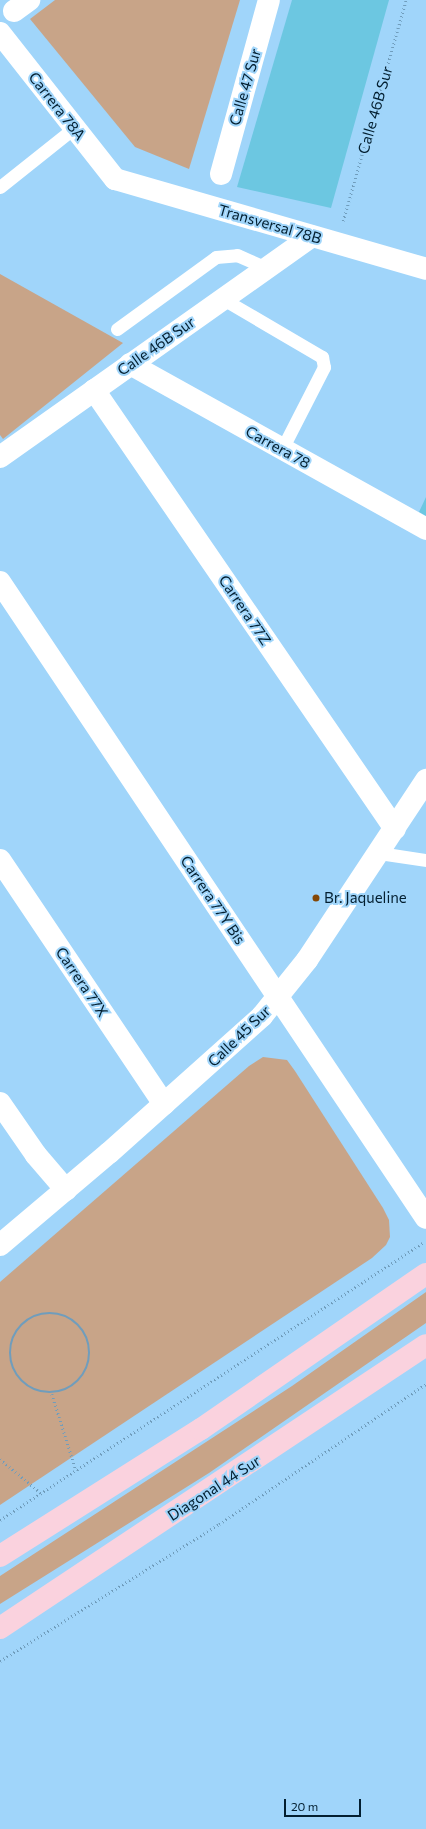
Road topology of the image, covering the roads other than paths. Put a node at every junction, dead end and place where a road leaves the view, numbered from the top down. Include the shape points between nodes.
1 (269, 0) edge
2 (0, 33) edge
3 (74, 128) junction
4 (221, 174) dead end
5 (115, 180) joint
6 (0, 187) edge
7 (312, 236) junction
8 (266, 268) junction
9 (426, 269) edge
10 (223, 299) junction
11 (117, 329) dead end
12 (130, 364) junction
13 (94, 390) junction
14 (282, 449) junction
15 (0, 457) edge
16 (426, 529) edge
17 (0, 582) edge
18 (426, 780) edge
19 (395, 829) junction
20 (379, 852) junction
21 (0, 860) edge
22 (426, 860) edge
23 (278, 998) junction
24 (0, 1103) edge
25 (164, 1104) junction
26 (66, 1190) junction
27 (426, 1218) edge
28 (0, 1245) edge
29 (426, 1274) edge
30 (426, 1345) edge
31 (0, 1556) edge
32 (0, 1628) edge

1 - 4 street, Calle 47 Sur
2 - 3 street, Carrera 78A
3 - 5 street, Carrera 78A
3 - 6 lane
5 - 7 street, Transversal 78B
7 - 8 street, Calle 46B Sur
7 - 9 street, Transversal 78B
8 - 10 street, Calle 46B Sur
8 - 11 lane via 237,255 216,257
10 - 12 street, Calle 46B Sur
10 - 14 lane via 322,357 324,367
12 - 13 street, Calle 46B Sur
12 - 14 street, Carrera 78
13 - 15 street, Calle 46B Sur
13 - 19 street, Carrera 77Z
14 - 16 street, Carrera 78
17 - 23 street, Carrera 77Y Bis
18 - 19 street, Calle 45 Sur
19 - 20 street, Calle 45 Sur
20 - 22 lane
20 - 23 street, Calle 45 Sur via 307,960
21 - 25 street, Carrera 77X
23 - 25 street, Calle 45 Sur via 238,1040
23 - 27 street, Carrera 77Y Bis
24 - 26 street via 36,1155
25 - 26 street, Calle 45 Sur
26 - 28 street, Calle 45 Sur
29 - 31 main road via 200,1429
30 - 32 main road, Diagonal 44 Sur

